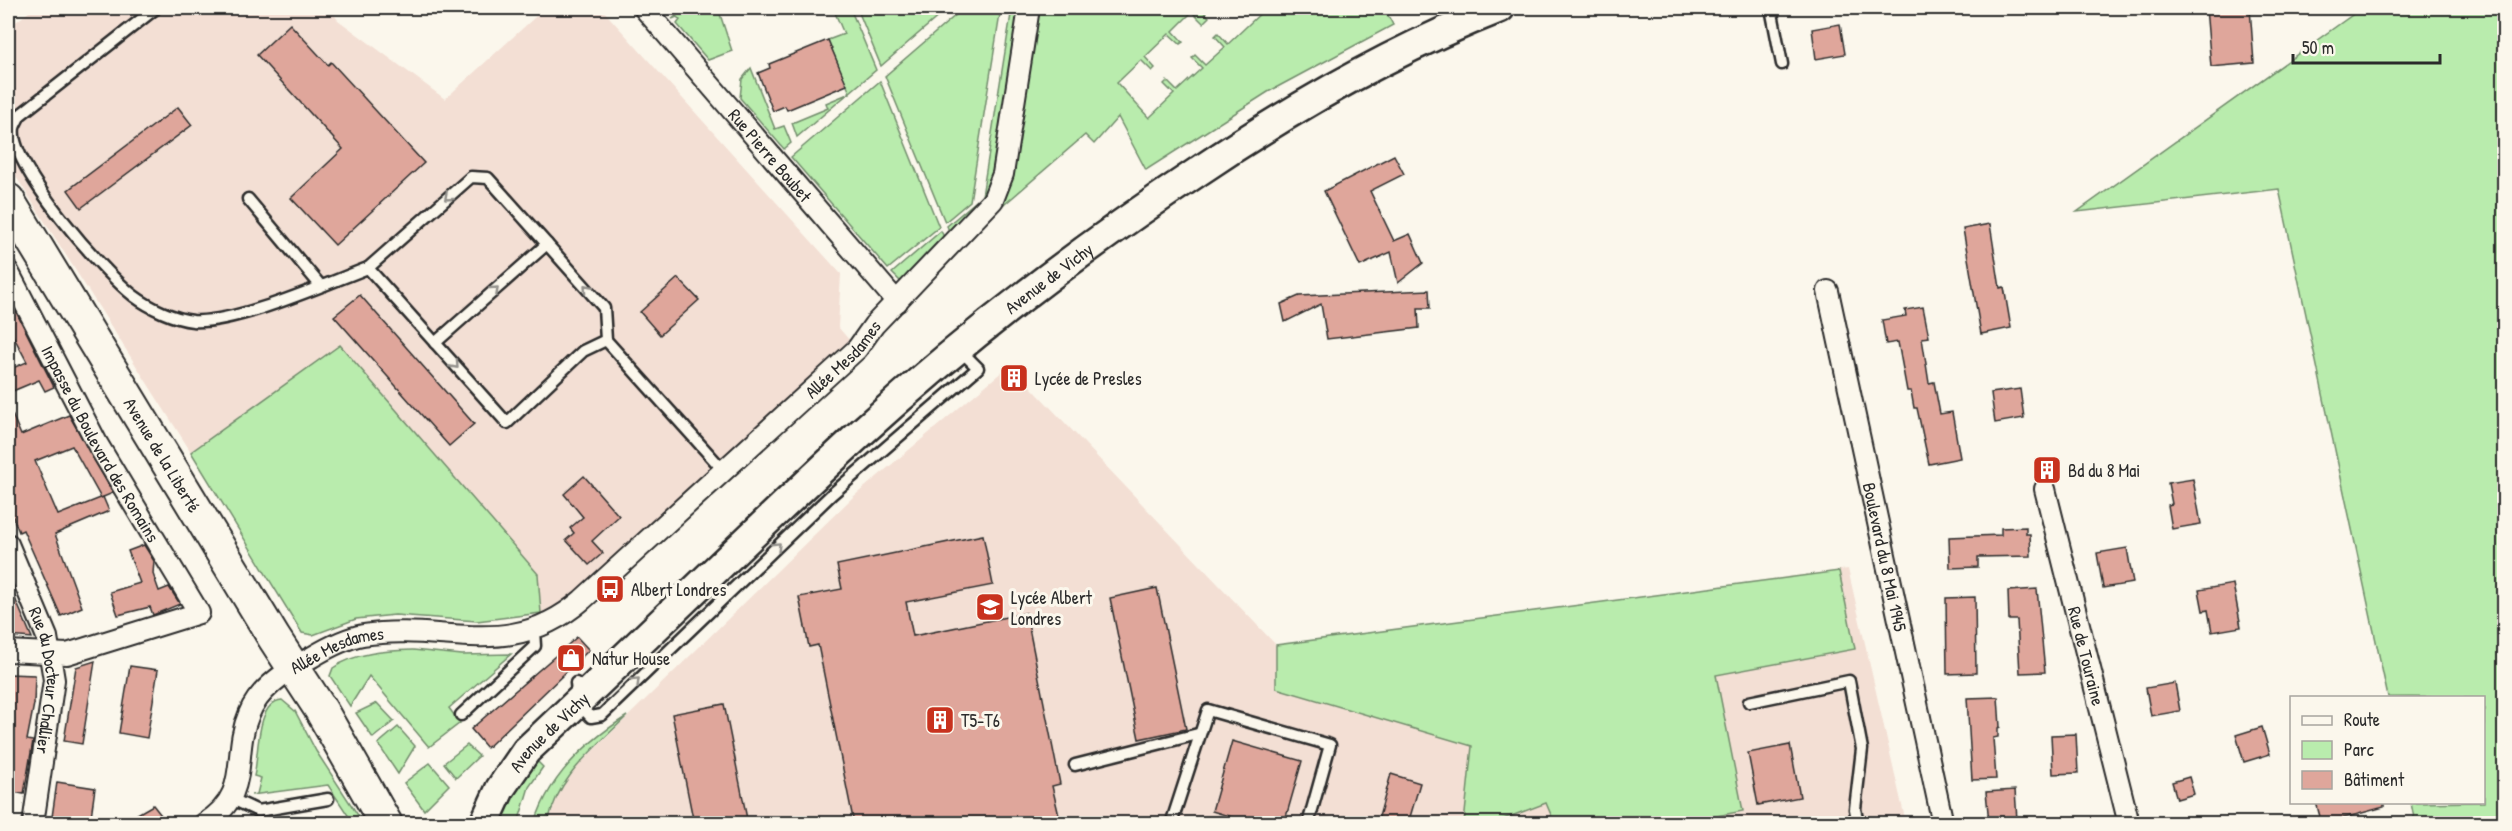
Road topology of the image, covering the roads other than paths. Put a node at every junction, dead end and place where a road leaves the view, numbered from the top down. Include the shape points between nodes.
1 (156, 8) edge
2 (644, 8) edge
3 (1029, 8) edge
4 (1500, 8) edge
5 (1771, 8) edge
6 (1782, 64) dead end
7 (248, 199) dead end
8 (8, 200) edge
9 (547, 244) junction
10 (368, 268) junction
11 (8, 271) edge
12 (320, 285) junction
13 (1827, 291) dead end
14 (897, 302) junction
15 (606, 340) junction
16 (435, 343) junction
17 (969, 359) junction
18 (724, 471) junction
19 (2045, 489) dead end
20 (8, 544) edge
21 (534, 631) junction
22 (8, 651) edge
23 (52, 654) junction
24 (295, 668) junction
25 (577, 693) junction
26 (1749, 702) dead end
27 (321, 710) junction
28 (461, 715) dead end
29 (1198, 734) junction
30 (1075, 765) dead end
31 (231, 798) junction
32 (328, 799) dead end
33 (33, 824) edge
34 (204, 824) edge
35 (386, 824) edge
36 (406, 824) edge
37 (465, 824) edge
38 (484, 824) edge
39 (1171, 824) edge
40 (1308, 824) edge
41 (1858, 824) edge
42 (1943, 824) edge
43 (2129, 824) edge

1 - 12 lane via 20,115 14,128 17,145 44,196 110,274 135,297 160,312 193,321 231,317
2 - 14 street, Rue Pierre Boubet
3 - 14 street, Allée Mesdames via 999,188 985,211
4 - 17 main road, Avenue de Vichy via 1365,69 1265,126 1146,207 995,320
5 - 6 lane
7 - 12 lane
8 - 24 main road, Avenue de la Liberté
9 -> 10 lane via 488,178 471,177
15 -> 9 lane via 604,308
16 -> 9 lane
10 - 12 lane
10 - 16 lane
11 - 23 street, Impasse du Boulevard des Romains via 98,445 200,613 67,654
13 - 42 street, Boulevard du 8 Mai 1945
14 - 18 street, Allée Mesdames via 857,349
16 -> 15 lane via 507,423 584,351
15 - 18 lane
17 - 25 main road, Avenue de Vichy via 866,429 655,629
25 -> 17 lane via 591,717 602,715
18 - 21 street, Allée Mesdames via 567,613
19 - 43 street, Rue de Touraine
20 - 23 street, Rue du Docteur Challier
21 - 24 street, Allée Mesdames via 469,637 403,632 361,636
21 - 28 lane via 535,646
22 - 23 street
23 - 33 street, Rue du Docteur Challier via 54,680
24 - 27 main road, Avenue de la Liberté
24 - 31 street, Allée Mesdames via 265,690 248,714 242,760
25 - 37 main road, Avenue de Vichy via 515,739 487,780
25 - 38 main road, Avenue de Vichy via 526,752 500,789
26 - 41 lane via 1849,681 1862,749 1855,809
27 - 35 main road, Avenue de la Liberté
27 - 36 main road, Avenue de la Liberté
29 - 30 lane
29 - 39 lane
29 - 40 lane via 1208,710 1330,745
31 - 32 lane via 258,811
31 - 34 street, Allée Mesdames

